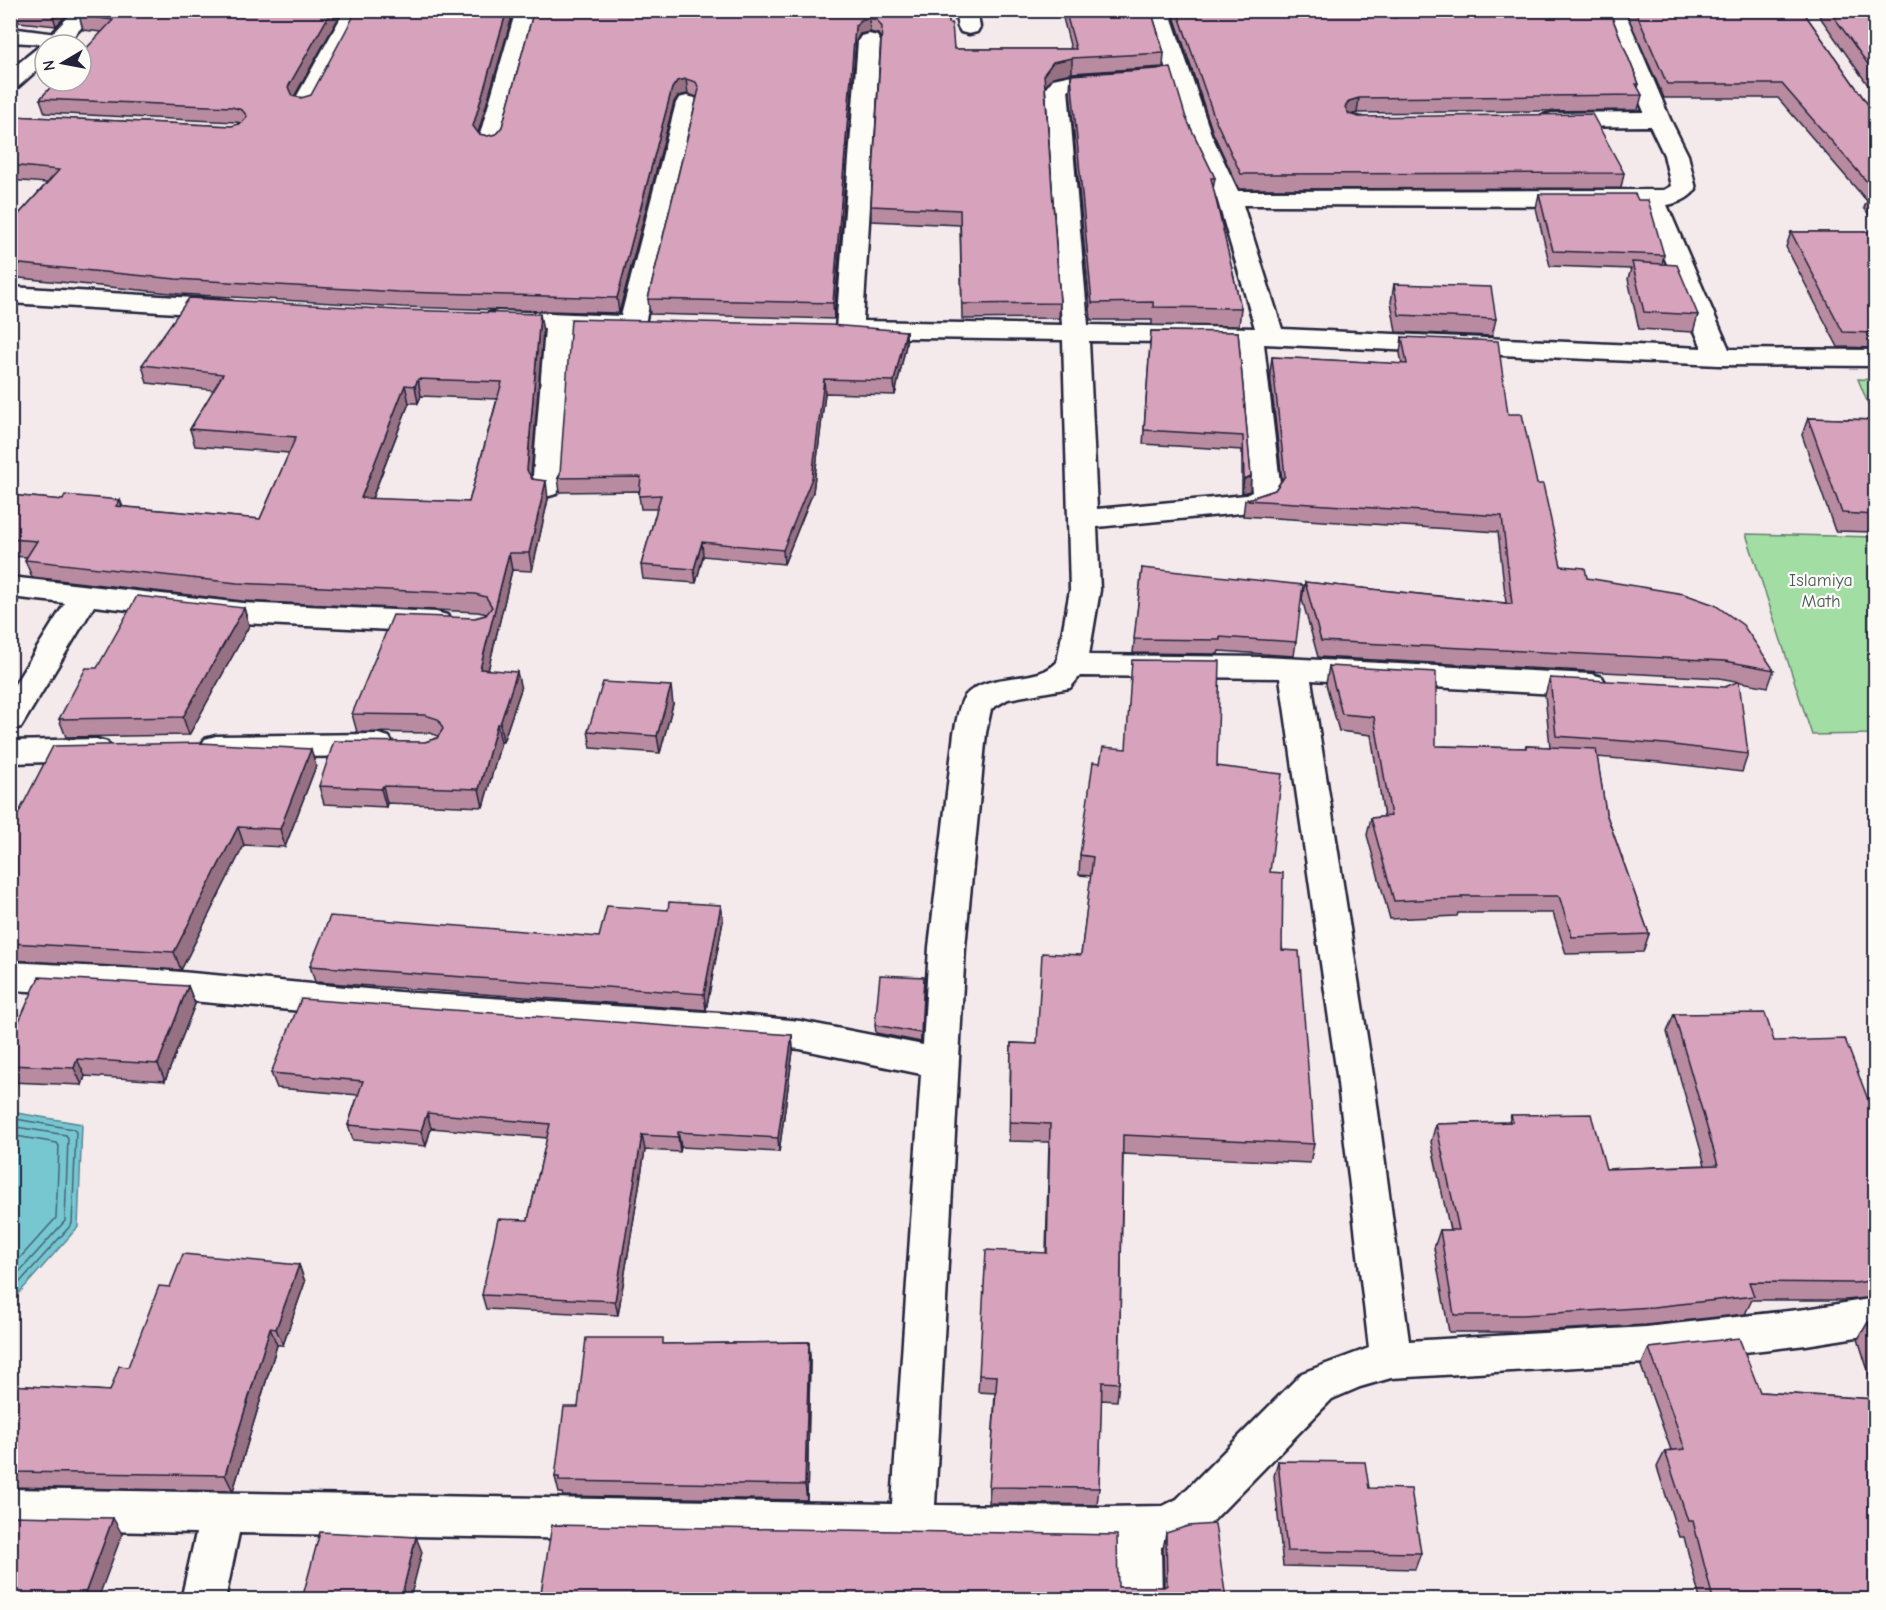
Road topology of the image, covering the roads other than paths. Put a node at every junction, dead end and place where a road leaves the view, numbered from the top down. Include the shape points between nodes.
1 (88, 10) edge
2 (356, 10) edge
3 (527, 10) edge
4 (1158, 10) edge
5 (1613, 10) edge
6 (64, 33) edge
7 (10, 35) edge
8 (33, 41) edge
9 (869, 41) edge
10 (33, 62) edge
11 (1177, 75) junction
12 (10, 82) edge
13 (304, 103) edge
14 (687, 103) edge
15 (1658, 119) junction
16 (1531, 120) edge
17 (490, 141) edge
18 (1228, 198) junction
19 (1652, 200) junction
20 (10, 296) edge
21 (253, 310) edge
22 (470, 319) edge
23 (559, 321) junction
24 (1076, 334) junction
25 (1260, 335) junction
26 (1719, 357) junction
27 (1875, 358) edge
28 (546, 488) edge
29 (1083, 519) junction
30 (10, 587) edge
31 (84, 597) junction
32 (467, 623) edge
33 (1072, 665) junction
34 (1294, 669) junction
35 (1615, 686) edge
36 (10, 719) edge
37 (407, 746) edge
38 (189, 748) edge
39 (130, 749) edge
40 (10, 752) edge
41 (10, 976) edge
42 (941, 1063) junction
43 (1875, 1316) edge
44 (1391, 1360) junction
45 (10, 1509) edge
46 (222, 1513) junction
47 (912, 1525) junction
48 (1139, 1527) junction
49 (203, 1599) edge
50 (1140, 1599) edge

1 - 6 street
2 - 13 street
3 - 17 street
4 - 11 street
5 - 15 street
7 - 8 street
9 - 24 street via 837,329
10 - 12 street
11 - 18 street
11 - 24 street via 1072,82 1057,88
14 - 23 street via 644,324
15 - 16 street
15 - 19 street via 1676,155 1684,189 1670,197
18 - 19 street
18 - 25 street
19 - 26 street
20 - 21 street
22 - 23 street
23 - 28 street
24 - 25 street
24 - 29 street
25 - 26 street
25 - 29 street via 1267,492 1262,498 1251,503
26 - 27 street
29 - 33 street via 1085,590
30 - 31 street
31 - 32 street via 253,614
31 - 36 street
33 - 34 street
33 - 42 street via 1059,680 1000,690 977,703 970,733 947,947
34 - 35 street
34 - 44 street via 1355,1075
37 - 38 street
39 - 40 street
41 - 42 street via 720,1027 800,1035
42 - 47 street
43 - 44 street via 1646,1345
44 - 48 street via 1317,1386 1192,1513 1166,1526
45 - 46 street
46 - 47 street
46 - 49 street
47 - 48 street
48 - 50 street

